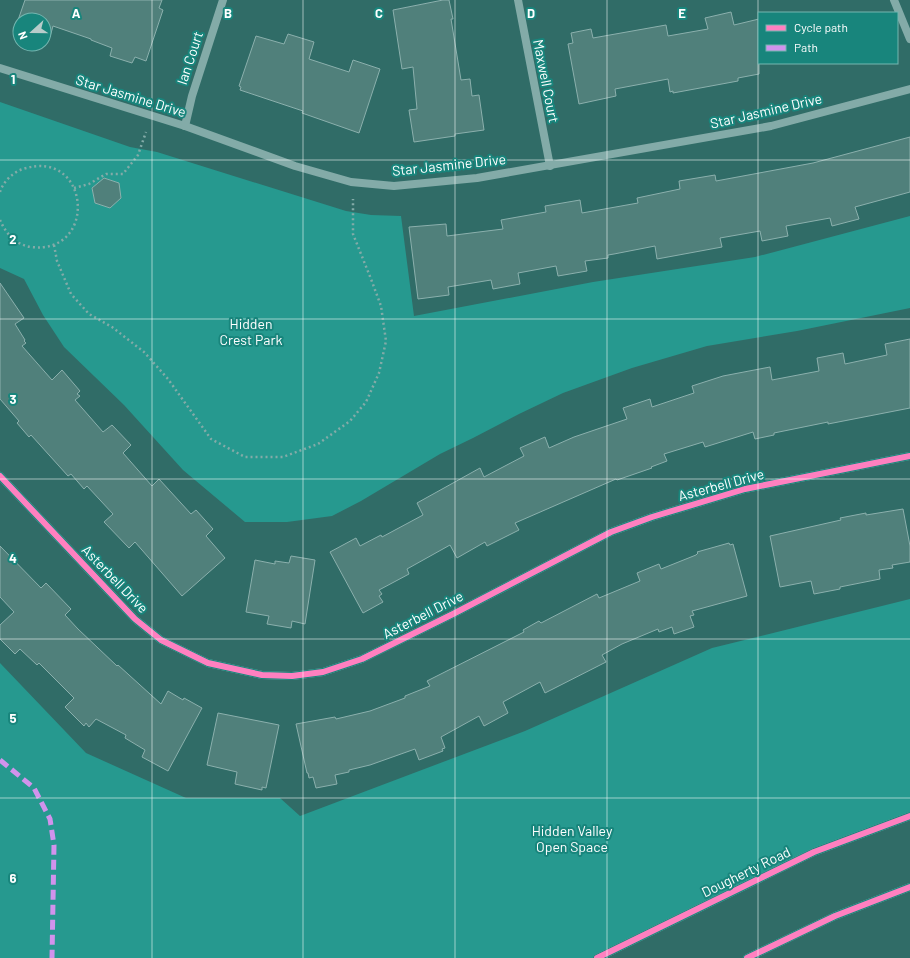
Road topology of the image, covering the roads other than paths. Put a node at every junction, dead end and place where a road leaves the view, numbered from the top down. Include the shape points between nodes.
1 (223, 0) edge
2 (518, 0) edge
3 (894, 0) edge
4 (910, 38) edge
5 (0, 68) edge
6 (910, 89) edge
7 (185, 126) junction
8 (550, 166) junction
9 (910, 456) edge
10 (0, 476) edge
11 (910, 816) edge
12 (910, 887) edge
13 (597, 958) edge
14 (747, 958) edge

1 - 7 street, Ian Court
2 - 8 street, Maxwell Court
3 - 4 street
5 - 7 street, Star Jasmine Drive
6 - 8 street, Star Jasmine Drive via 771,126
7 - 8 street, Star Jasmine Drive via 295,166 351,182 394,186 477,178
9 - 10 street, Asterbell Drive via 745,489 611,532 362,659 323,672 292,676 262,675 208,663 161,640 135,619
11 - 13 main road, Dougherty Road via 814,852
12 - 14 main road via 835,916

